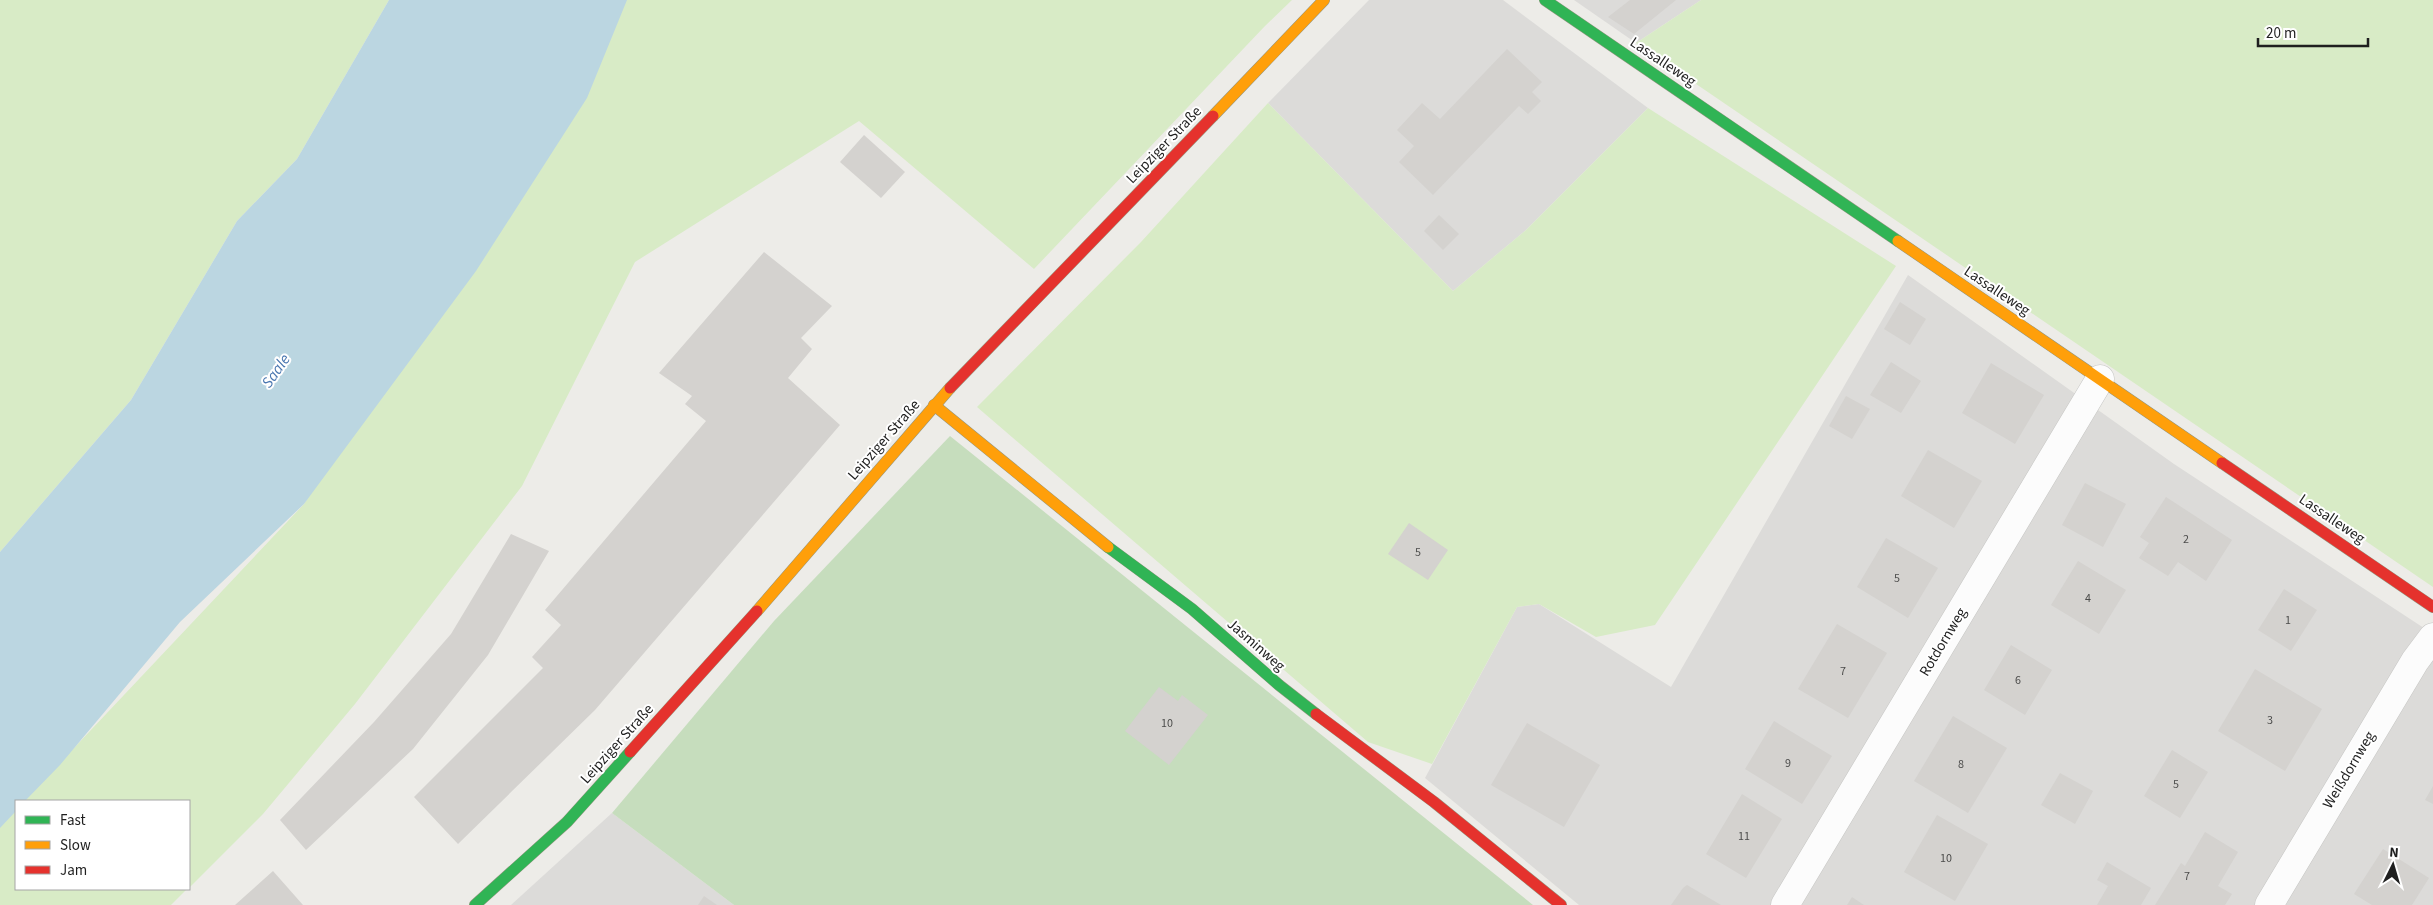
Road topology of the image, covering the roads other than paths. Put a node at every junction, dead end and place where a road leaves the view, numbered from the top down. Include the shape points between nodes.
1 (1324, 0) edge
2 (1545, 0) edge
3 (2100, 379) junction
4 (934, 405) junction
5 (2433, 606) edge
6 (2433, 637) edge
7 (2277, 902) edge
8 (474, 905) edge
9 (1560, 905) edge
10 (1786, 905) edge

1 - 4 street, Leipziger Straße
2 - 3 street, Lassalleweg
3 - 5 street, Lassalleweg
3 - 10 street, Rotdornweg
4 - 8 street, Leipziger Straße via 770,596 567,822
4 - 9 street, Jasminweg via 993,450 1127,563 1192,609 1279,684 1434,802
6 - 7 street, Weißdornweg via 2415,661

